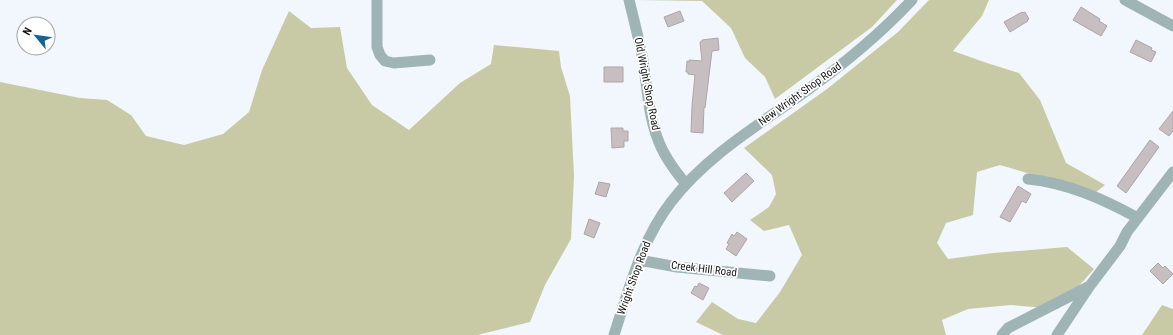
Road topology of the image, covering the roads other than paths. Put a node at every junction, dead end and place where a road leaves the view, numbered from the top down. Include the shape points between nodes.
1 (377, 0) edge
2 (629, 0) edge
3 (912, 0) edge
4 (1125, 0) edge
5 (1173, 26) edge
6 (430, 60) dead end
7 (1173, 172) edge
8 (1028, 179) dead end
9 (686, 184) junction
10 (1138, 218) junction
11 (639, 260) junction
12 (770, 276) dead end
13 (1089, 286) junction
14 (614, 335) edge
15 (1002, 335) edge
16 (1057, 335) edge

1 - 6 street via 377,47 385,61 394,63
2 - 9 street, Old Wright Shop Road via 657,137 664,154
3 - 9 street, New Wright Shop Road via 842,64 714,158
4 - 5 street
7 - 10 street
8 - 10 street via 1075,188
9 - 11 street, Wright Shop Road via 660,218
10 - 13 street
11 - 12 street, Creek Hill Road via 677,267
11 - 14 street, Wright Shop Road
13 - 15 street via 1008,328
13 - 16 street

